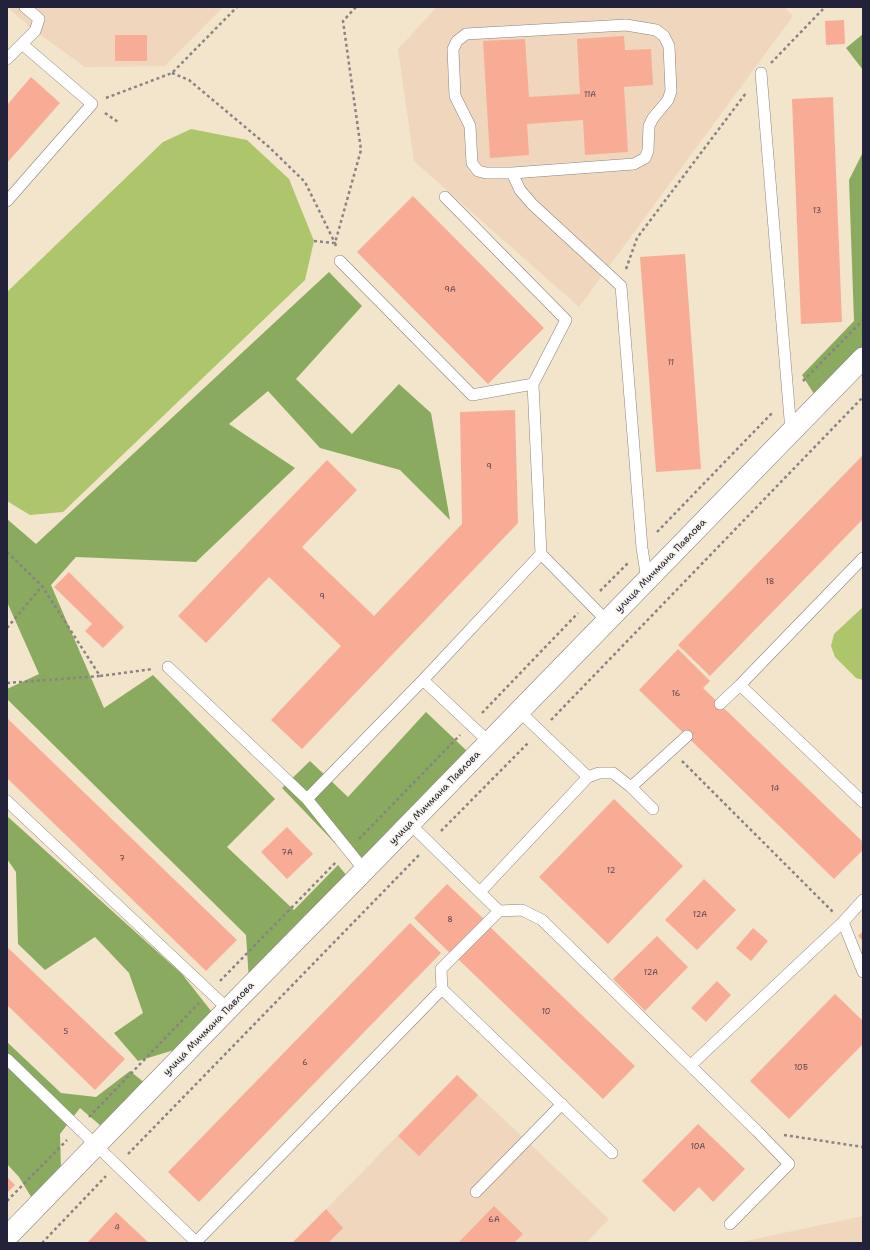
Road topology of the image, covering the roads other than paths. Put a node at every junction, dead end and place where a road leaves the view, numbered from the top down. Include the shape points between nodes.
1 (25, 7) edge
2 (22, 44) junction
3 (7, 59) edge
4 (762, 73) road end
5 (512, 173) junction
6 (445, 197) dead end
7 (7, 200) edge
8 (340, 261) road end
9 (863, 358) edge
10 (533, 384) junction
11 (792, 432) junction
12 (541, 554) junction
13 (863, 558) edge
14 (647, 580) junction
15 (607, 621) junction
16 (168, 667) road end
17 (422, 680) junction
18 (740, 685) junction
19 (720, 704) dead end
20 (519, 711) junction
21 (687, 736) dead end
22 (490, 742) junction
23 (588, 777) junction
24 (631, 787) junction
25 (307, 799) junction
26 (7, 801) edge
27 (863, 802) edge
28 (653, 809) dead end
29 (410, 824) junction
30 (364, 871) junction
31 (480, 892) junction
32 (863, 900) edge
33 (499, 911) junction
34 (843, 922) junction
35 (863, 972) edge
36 (442, 989) junction
37 (228, 1009) junction
38 (7, 1059) edge
39 (691, 1065) junction
40 (562, 1104) junction
41 (96, 1146) junction
42 (612, 1152) dead end
43 (476, 1192) dead end
44 (730, 1224) dead end
45 (7, 1237) edge
46 (196, 1243) edge

1 - 2 lane via 39,19 35,31
2 - 3 lane
2 - 7 lane via 92,104
4 - 11 lane
5 - 5 lane via 486,174 478,171 472,163 470,126 455,96 453,49 457,40 466,34 626,25 656,30 664,36 669,46 671,91 668,100 649,126 648,151 645,158 634,164
5 - 14 lane via 520,190 532,204 621,286 642,548
6 - 10 lane via 566,320
8 - 10 lane via 472,395
9 - 11 street, улица Мичмана Павлова
10 - 12 lane
11 - 14 street, улица Мичмана Павлова
12 - 15 lane
12 - 17 lane
13 - 18 lane
14 - 15 street, улица Мичмана Павлова
15 - 20 street, улица Мичмана Павлова
16 - 25 lane
17 - 22 lane
17 - 25 lane
18 - 19 lane
18 - 27 lane
20 - 22 street, улица Мичмана Павлова
20 - 23 lane
21 - 24 lane
22 - 29 street, улица Мичмана Павлова
23 - 24 lane via 599,773 613,773
23 - 31 lane
24 - 28 lane
25 - 30 lane
26 - 37 lane
29 - 30 street, улица Мичмана Павлова
29 - 31 lane
30 - 37 street, улица Мичмана Павлова
31 - 33 lane
32 - 34 lane
33 - 36 lane via 441,969
33 - 39 lane via 522,910 542,920
34 - 35 lane
34 - 39 lane
36 - 40 lane
36 - 46 lane
37 - 41 street, улица Мичмана Павлова
38 - 41 lane
39 - 44 lane via 789,1164
40 - 42 lane
40 - 43 lane
41 - 45 street, улица Мичмана Павлова
41 - 46 lane

